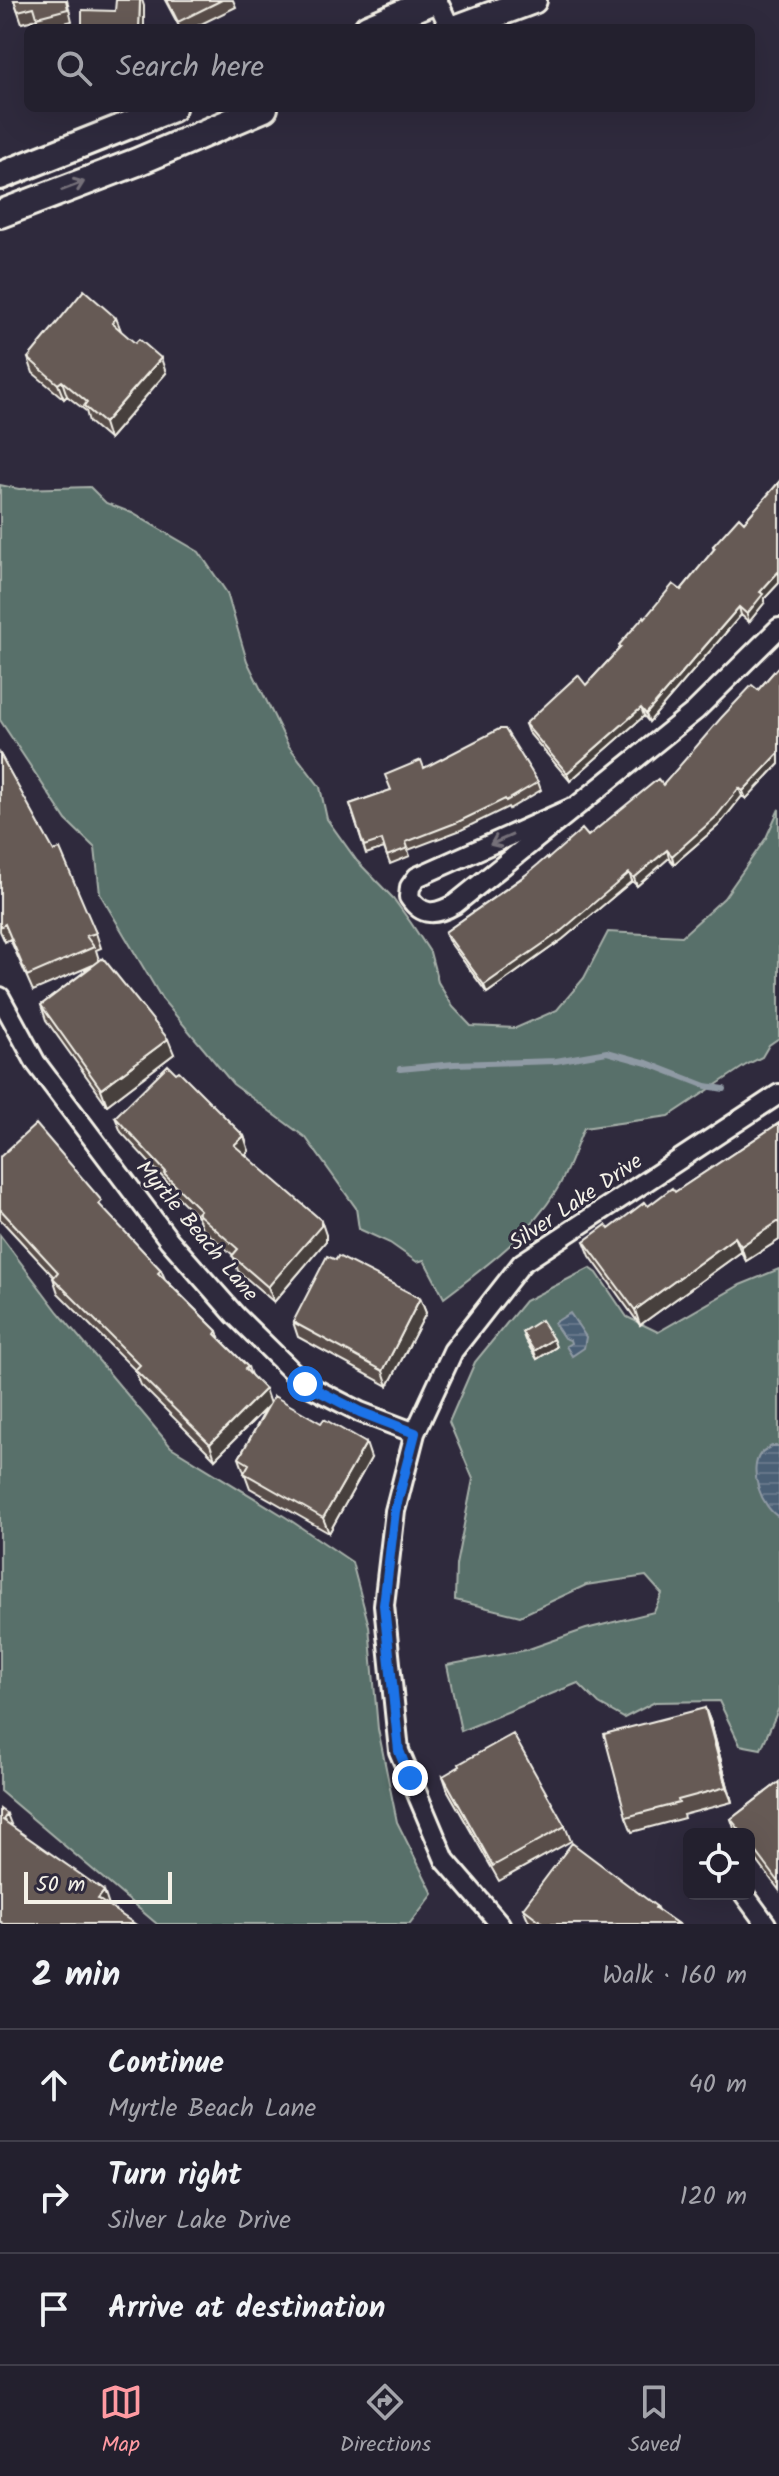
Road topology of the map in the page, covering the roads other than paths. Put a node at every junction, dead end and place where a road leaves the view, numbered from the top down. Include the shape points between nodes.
1 (435, 0) edge
2 (533, 0) edge
3 (378, 24) edge
4 (448, 24) edge
5 (469, 24) edge
6 (162, 112) edge
7 (255, 112) edge
8 (0, 176) edge
9 (0, 214) edge
10 (779, 628) edge
11 (572, 808) junction
12 (0, 997) edge
13 (779, 1094) edge
14 (415, 1433) junction
15 (748, 1900) edge
16 (500, 1924) edge
17 (766, 1924) edge

1 - 3 main road
1 - 4 street
2 - 5 main road
6 - 8 main road
9 -> 7 main road
10 - 11 street via 695,711
11 -> 11 street via 417,877 409,897 426,913 439,913
12 - 14 street, Myrtle Beach Lane via 36,1063 169,1240 235,1315 305,1384
13 - 14 street, Silver Lake Drive via 522,1263 453,1351
14 - 16 street, Silver Lake Drive via 395,1511 384,1605 399,1751 445,1860
15 - 17 street

